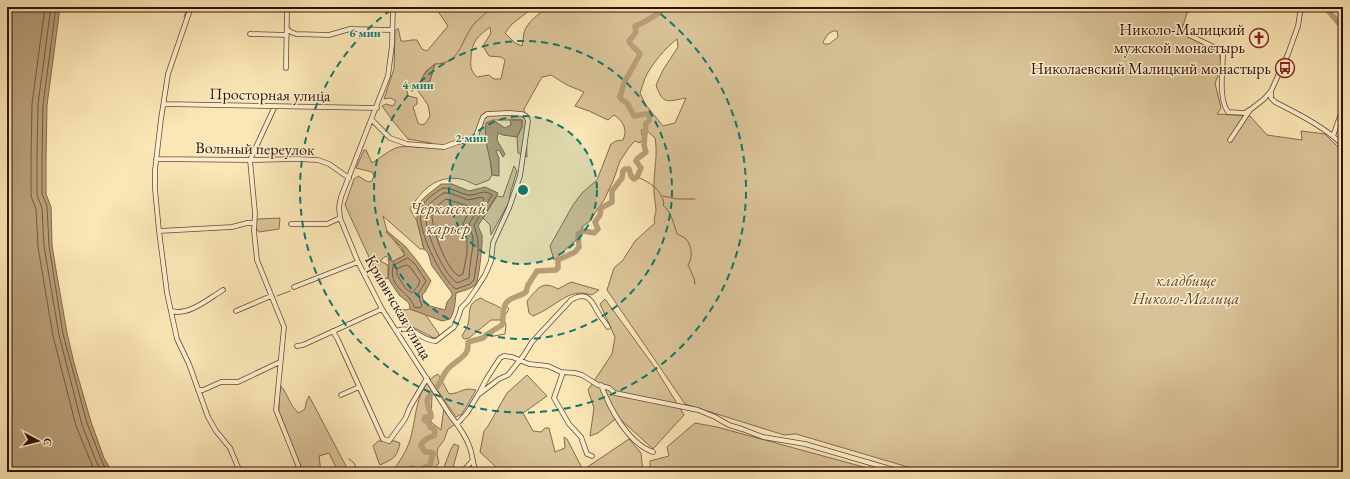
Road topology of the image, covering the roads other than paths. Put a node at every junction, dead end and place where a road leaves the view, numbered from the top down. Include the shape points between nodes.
1 (191, 7) edge
2 (287, 7) edge
3 (393, 7) edge
4 (1301, 7) edge
5 (287, 29) junction
6 (392, 30) junction
7 (1183, 32) dead end
8 (250, 34) dead end
9 (287, 35) junction
10 (286, 68) dead end
11 (1271, 91) junction
12 (1264, 99) junction
13 (1275, 102) junction
14 (164, 104) junction
15 (275, 106) junction
16 (377, 108) junction
17 (1252, 108) junction
18 (1343, 108) edge
19 (372, 120) junction
20 (1333, 136) junction
21 (1230, 140) dead end
22 (1343, 145) edge
23 (156, 159) junction
24 (250, 160) junction
25 (348, 178) junction
26 (340, 218) junction
27 (254, 223) junction
28 (291, 224) dead end
29 (159, 230) junction
30 (358, 262) junction
31 (294, 287) dead end
32 (223, 290) dead end
33 (271, 296) junction
34 (382, 309) junction
35 (171, 311) junction
36 (236, 311) dead end
37 (608, 328) dead end
38 (333, 331) junction
39 (396, 331) junction
40 (297, 346) dead end
41 (520, 360) junction
42 (280, 362) junction
43 (561, 372) junction
44 (427, 378) junction
45 (601, 385) junction
46 (359, 387) junction
47 (198, 390) junction
48 (341, 395) dead end
49 (478, 395) junction
50 (457, 424) junction
51 (653, 452) dead end
52 (592, 456) dead end
53 (473, 460) junction
54 (240, 472) edge
55 (299, 472) edge
56 (462, 472) edge
57 (477, 472) edge
58 (901, 472) edge

1 - 14 street via 168,74
2 - 5 street
3 - 6 street, Кривичская улица
4 - 11 street via 1298,26
5 - 6 street via 296,34 329,35 350,29
5 - 9 street
6 - 16 street, Кривичская улица via 390,70
7 - 17 street via 1220,50 1223,54 1223,106 1228,112 1245,113
8 - 9 street
9 - 10 street
11 - 12 street
11 - 13 street via 1271,98
12 - 13 street
12 - 17 street
13 - 20 street via 1314,122
14 - 15 street, Просторная улица
14 - 23 street
15 - 16 street, Просторная улица
15 - 24 street
16 - 19 street, Кривичская улица
17 - 21 street
18 - 20 street
19 - 25 street, Кривичская улица
19 - 39 street via 390,138 407,144 444,147 476,136 483,117 487,114 522,114 528,121 520,176 494,243 491,261 485,275 461,308 454,327 436,341 428,340 407,329
20 - 22 street
23 - 24 street, Вольный переулок
23 - 29 street via 155,189
24 - 25 street, Вольный переулок via 323,161
24 - 27 street
25 - 26 street, Кривичская улица via 340,200
26 - 28 street via 327,224
26 - 30 street, Кривичская улица
27 - 29 street via 232,227
27 - 33 street via 257,260
29 - 35 street
30 - 31 street
30 - 34 street, Кривичская улица
32 - 35 street via 186,312
33 - 36 street
33 - 42 street via 284,327
34 - 38 street
34 - 39 street, Кривичская улица
35 - 47 street via 177,339
37 - 41 street via 595,304 588,297 576,297 532,342
38 - 40 street
38 - 46 street
39 - 44 street, Кривичская улица
41 - 43 street via 529,364 548,366
41 - 49 street via 508,375
41 - 49 street via 508,356 500,358
42 - 47 street via 238,382 224,381
42 - 55 street via 276,410
43 - 45 street via 582,375
43 - 52 street via 554,398 569,424 581,437 587,454
44 - 46 street via 405,419 389,441 383,439
44 - 50 street, Кривичская улица
45 - 51 street via 608,403 634,440
45 - 58 street via 615,393 698,410 763,437 805,444
46 - 48 street
47 - 54 street via 208,417 230,448
49 - 50 street
50 - 53 street, Кривичская улица via 470,447
53 - 56 street
53 - 57 street, Кривичская улица

